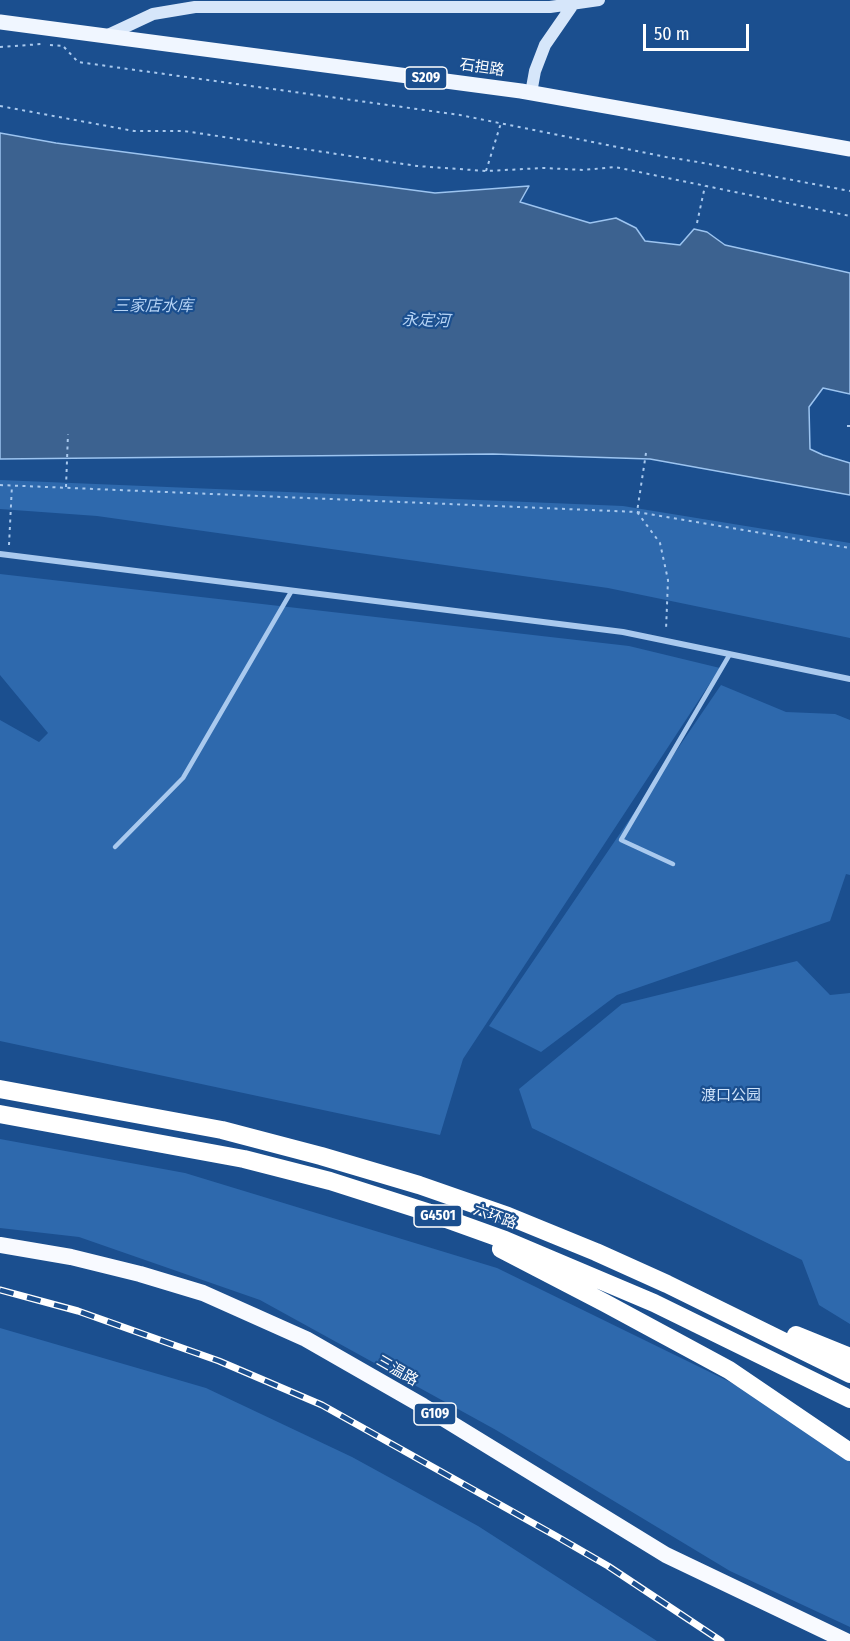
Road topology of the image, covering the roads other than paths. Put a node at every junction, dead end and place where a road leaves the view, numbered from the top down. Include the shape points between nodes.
1 (599, 0) edge
2 (574, 3) junction
3 (0, 22) edge
4 (108, 35) junction
5 (531, 93) junction
6 (850, 149) edge
7 (0, 554) edge
8 (291, 592) junction
9 (730, 654) junction
10 (850, 678) edge
11 (115, 847) dead end
12 (673, 864) dead end
13 (0, 1089) edge
14 (0, 1114) edge
15 (427, 1212) junction
16 (0, 1245) edge
17 (667, 1284) junction
18 (850, 1357) edge
19 (850, 1374) edge
20 (850, 1399) edge
21 (850, 1452) edge
22 (846, 1641) edge

1 - 2 main road
2 - 4 main road via 550,7 195,7 153,14
2 - 5 main road via 545,45
3 - 4 main road, 石担路 / S209
4 - 5 main road, 石担路 / S209
5 - 6 main road, 石担路 / S209
7 - 8 street
8 - 9 street via 623,632
8 - 11 lane via 183,778
9 - 10 street
9 - 12 lane via 621,840
13 - 17 highway, 六环路 / G4501 via 222,1130 332,1159 508,1216
14 - 15 highway, 六环路 / G4501 via 244,1159
15 - 20 highway, 六环路 / G4501 via 622,1289
15 - 21 highway via 729,1370
16 - 22 highway, 三温路 / G109 via 72,1257 203,1293 306,1339 666,1555
17 - 18 highway
17 - 19 highway, 六环路 / G4501

